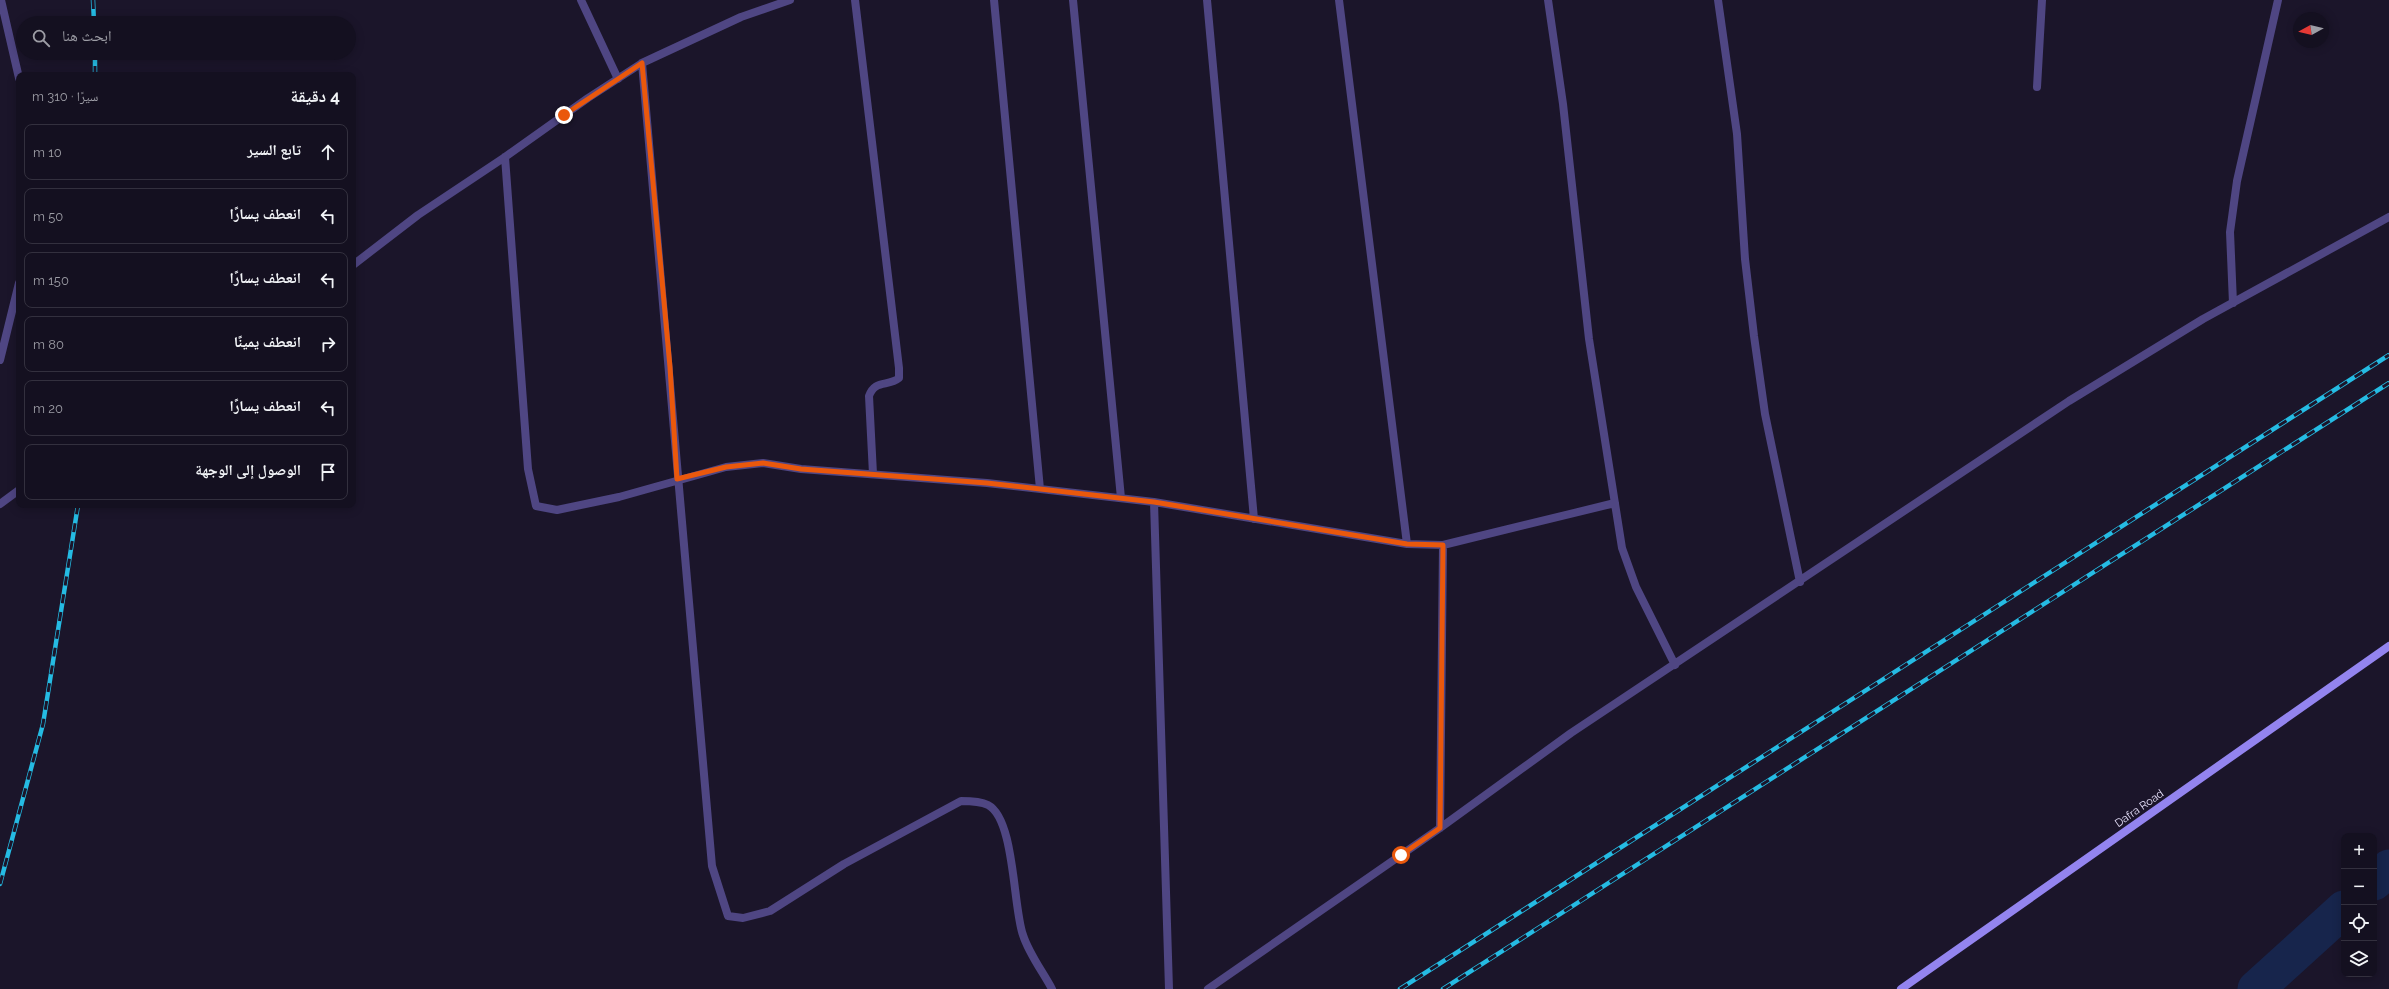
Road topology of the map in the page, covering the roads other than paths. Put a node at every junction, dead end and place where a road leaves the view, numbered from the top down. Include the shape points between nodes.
1 (1, 0) edge
2 (581, 0) edge
3 (790, 0) edge
4 (855, 0) edge
5 (994, 0) edge
6 (1073, 0) edge
7 (1207, 0) edge
8 (1339, 0) edge
9 (1548, 0) edge
10 (1718, 0) edge
11 (2042, 0) edge
12 (2278, 0) edge
13 (642, 63) junction
14 (18, 72) edge
15 (618, 79) junction
16 (2037, 87) dead end
17 (504, 157) junction
18 (2389, 217) edge
19 (356, 264) edge
20 (16, 295) edge
21 (2233, 303) junction
22 (0, 360) edge
23 (873, 474) junction
24 (677, 479) junction
25 (1040, 489) junction
26 (16, 492) edge
27 (1121, 498) junction
28 (1154, 502) junction
29 (1615, 503) junction
30 (0, 504) edge
31 (1254, 519) junction
32 (1407, 544) junction
33 (1443, 545) junction
34 (1800, 582) junction
35 (2389, 646) edge
36 (1675, 665) junction
37 (1440, 828) junction
38 (1052, 989) edge
39 (1169, 989) edge
40 (1208, 989) edge
41 (1901, 989) edge

1 - 14 street
2 - 15 street
3 - 13 street via 741,17
4 - 23 street via 899,368 899,378 894,383 879,383 871,389 869,396
5 - 25 street
6 - 27 street
7 - 31 street
8 - 32 street
9 - 29 street via 1563,104 1589,339
10 - 34 street via 1737,134 1745,259 1754,336 1765,414
11 - 16 street
12 - 21 street via 2237,181 2230,232
13 - 15 street
13 - 24 street via 670,367
15 - 17 street
17 - 19 street via 418,215
17 - 24 street via 528,469 536,506 557,510 619,497
18 - 21 street
20 - 22 street
21 - 34 street via 2069,401
23 - 24 street via 763,463 726,467
23 - 25 street
24 - 38 street via 712,866 728,916 743,918 770,911 844,864 961,801 971,801 988,805 1001,819 1008,844 1023,935
25 - 27 street
26 - 30 street
27 - 28 street
28 - 31 street
28 - 39 street
29 - 33 street
29 - 36 street via 1622,548 1636,587
31 - 32 street
32 - 33 street
33 - 37 street
34 - 36 street
35 - 41 main road, Dafra Road
36 - 37 street via 1571,733
37 - 40 street

